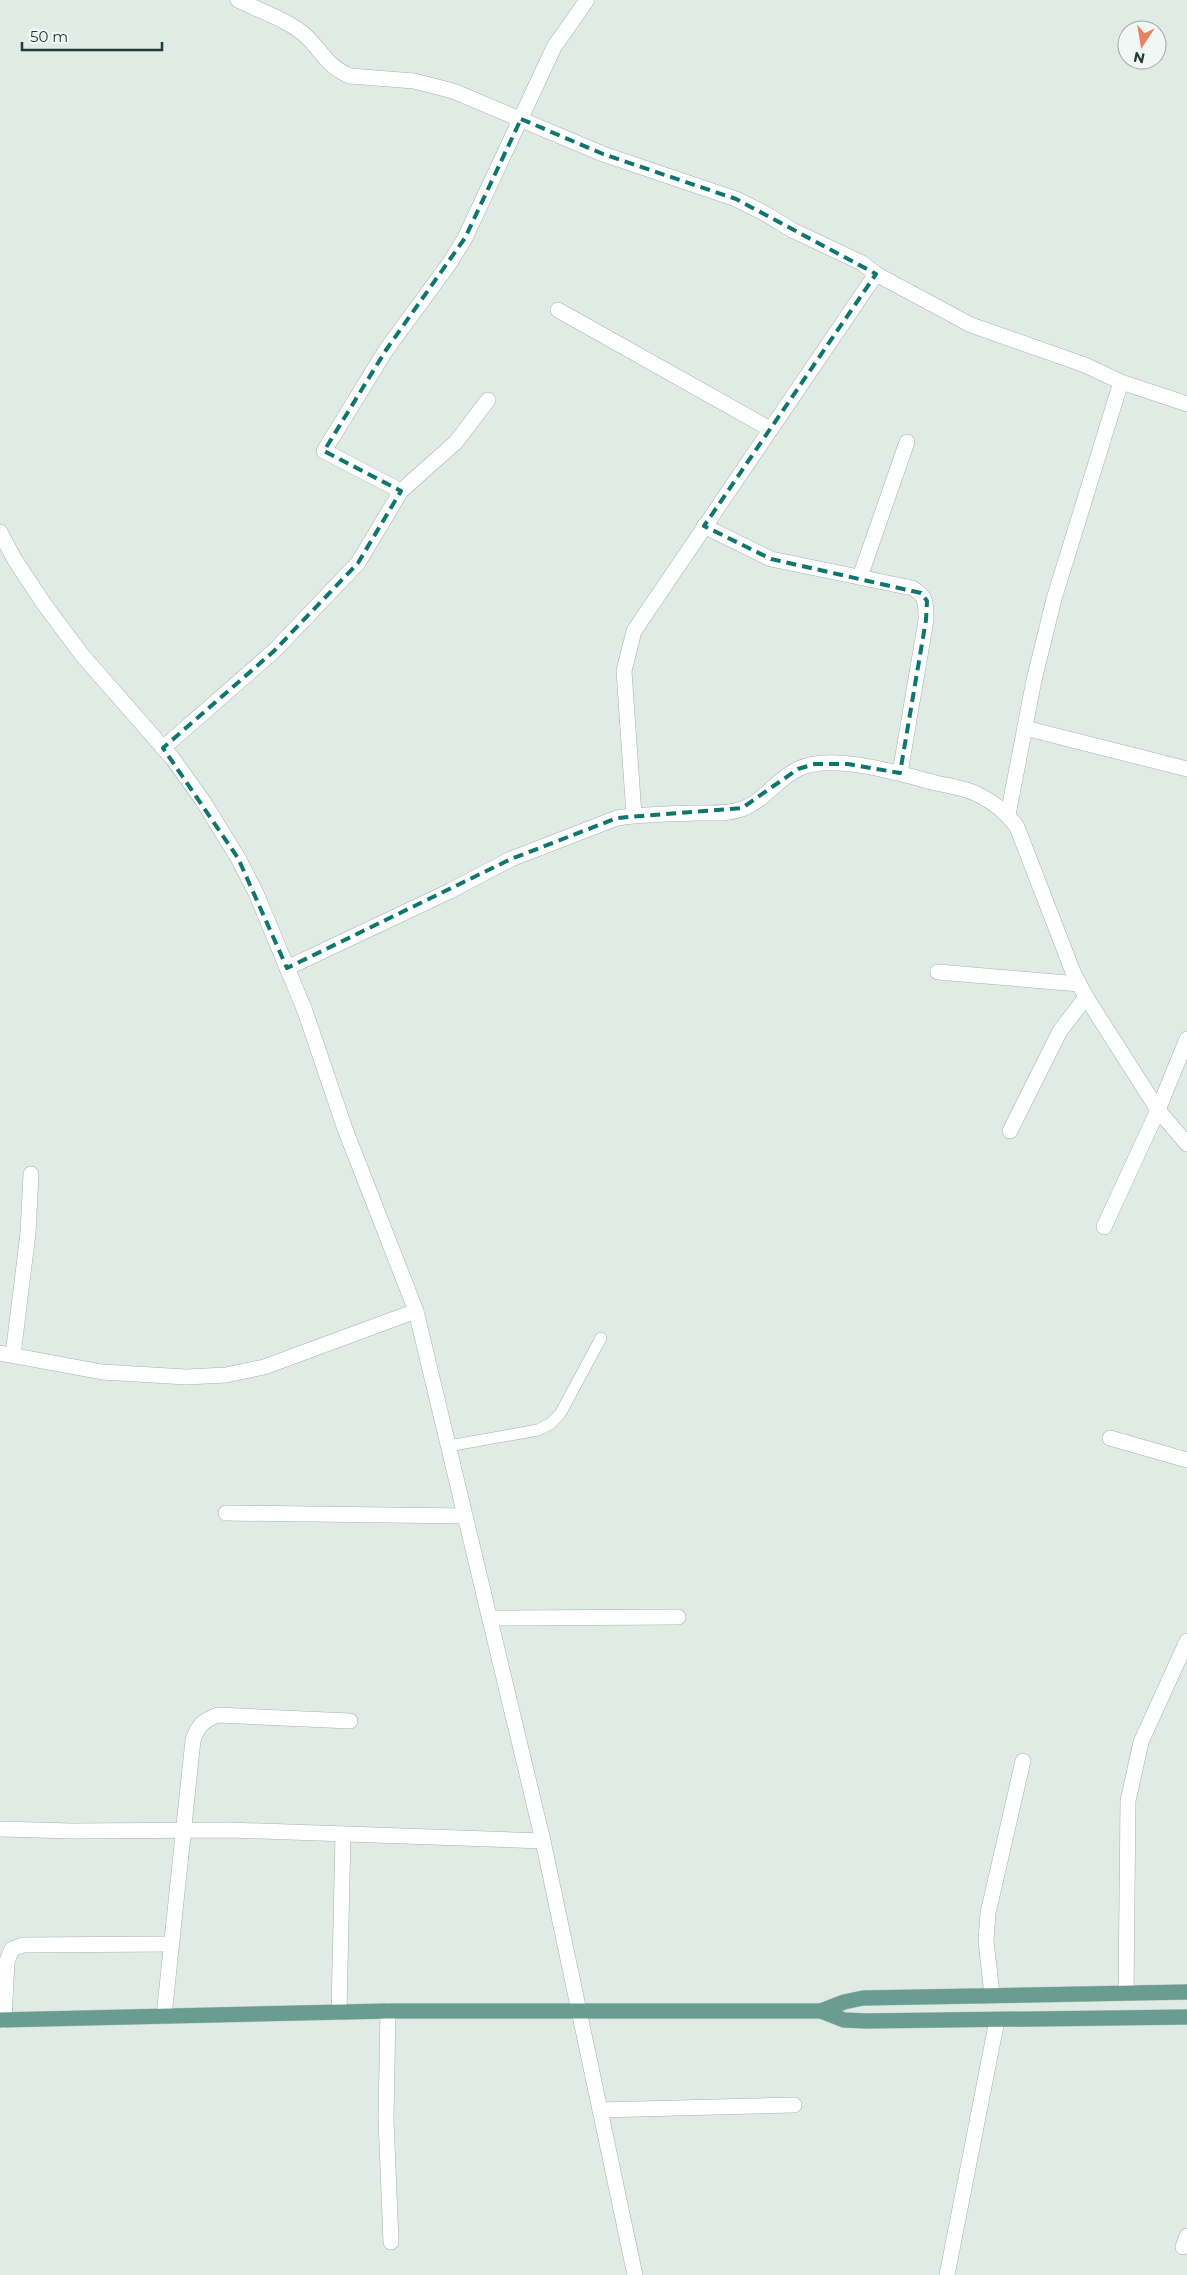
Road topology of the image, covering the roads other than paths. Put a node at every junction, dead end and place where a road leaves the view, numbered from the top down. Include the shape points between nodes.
1 (238, 0) edge
2 (588, 0) edge
3 (521, 119) junction
4 (876, 274) junction
5 (558, 310) dead end
6 (1120, 382) junction
7 (488, 400) dead end
8 (1187, 404) edge
9 (770, 429) junction
10 (907, 442) dead end
11 (401, 491) junction
12 (704, 526) junction
13 (0, 532) edge
14 (860, 577) junction
15 (1025, 728) junction
16 (163, 748) junction
17 (1187, 769) edge
18 (900, 773) junction
19 (1008, 814) junction
20 (634, 815) junction
21 (287, 968) junction
22 (938, 972) dead end
23 (1082, 991) junction
24 (1187, 1039) edge
25 (1158, 1110) junction
26 (1010, 1131) dead end
27 (1187, 1144) edge
28 (31, 1174) dead end
29 (1104, 1227) dead end
30 (416, 1311) junction
31 (601, 1338) dead end
32 (6, 1354) edge
33 (1110, 1438) dead end
34 (448, 1446) junction
35 (1187, 1460) edge
36 (226, 1513) dead end
37 (465, 1516) junction
38 (678, 1617) dead end
39 (490, 1618) junction
40 (1187, 1641) edge
41 (350, 1720) dead end
42 (1023, 1761) dead end
43 (0, 1829) edge
44 (183, 1830) junction
45 (343, 1834) junction
46 (543, 1841) junction
47 (171, 1944) junction
48 (1187, 1992) edge
49 (1126, 1993) junction
50 (992, 1995) junction
51 (578, 2010) junction
52 (388, 2011) junction
53 (821, 2011) junction
54 (339, 2012) junction
55 (164, 2016) junction
56 (1187, 2017) edge
57 (2, 2020) edge
58 (997, 2020) junction
59 (794, 2105) dead end
60 (600, 2110) junction
61 (391, 2242) dead end
62 (635, 2275) edge
63 (947, 2275) edge

1 - 3 street via 306,36 340,72 350,76 414,81 453,91
2 - 3 street via 554,48
3 - 4 street via 603,154 736,199 862,263
3 - 11 street via 465,238 386,350 324,451
4 - 6 street via 971,325 1085,365
4 - 9 street
5 - 9 street
6 - 8 street
6 - 15 street via 1054,599
7 - 11 street via 456,442
9 - 12 street
10 - 14 street
11 - 16 street via 358,563 274,651
12 - 14 street via 771,559
12 - 20 street via 634,631 628,650 624,700
13 - 16 street via 29,582 76,648
14 - 18 street via 912,588 921,592 926,601 926,620
15 - 17 street
15 - 19 street
16 - 21 street via 203,801 238,858
18 - 19 street via 974,792
18 - 20 street via 848,764 815,764 798,769 755,802 742,808 725,812
19 - 23 street via 1017,827
20 - 21 street via 617,818 510,859
21 - 30 street
22 - 23 street
23 - 25 street
23 - 26 street
24 - 25 street
25 - 27 street
25 - 29 street
28 - 32 street via 28,1233
30 - 32 street via 264,1367 226,1376 177,1377 102,1372
30 - 34 street
31 - 34 lane via 560,1414 550,1424 538,1430
33 - 35 street
34 - 37 street
36 - 37 street
37 - 39 street
38 - 39 street
39 - 46 street
40 - 49 street via 1141,1742 1128,1800
41 - 44 street via 218,1715 206,1719 198,1726 193,1740
42 - 50 street via 988,1913 986,1941
43 - 44 street
44 - 45 street
44 - 47 street
45 - 46 street
45 - 54 street
46 - 51 street
47 - 55 street
47 - 57 street via 23,1945 12,1949 7,1961
48 - 49 main road
49 - 50 main road
50 - 53 main road via 863,1998
51 - 52 main road
51 - 53 main road
51 - 60 street
52 - 54 main road
52 - 61 street via 386,2119
53 - 58 main road via 844,2020
54 - 55 main road
55 - 57 main road
56 - 58 main road
58 - 63 street
59 - 60 street
60 - 62 street

